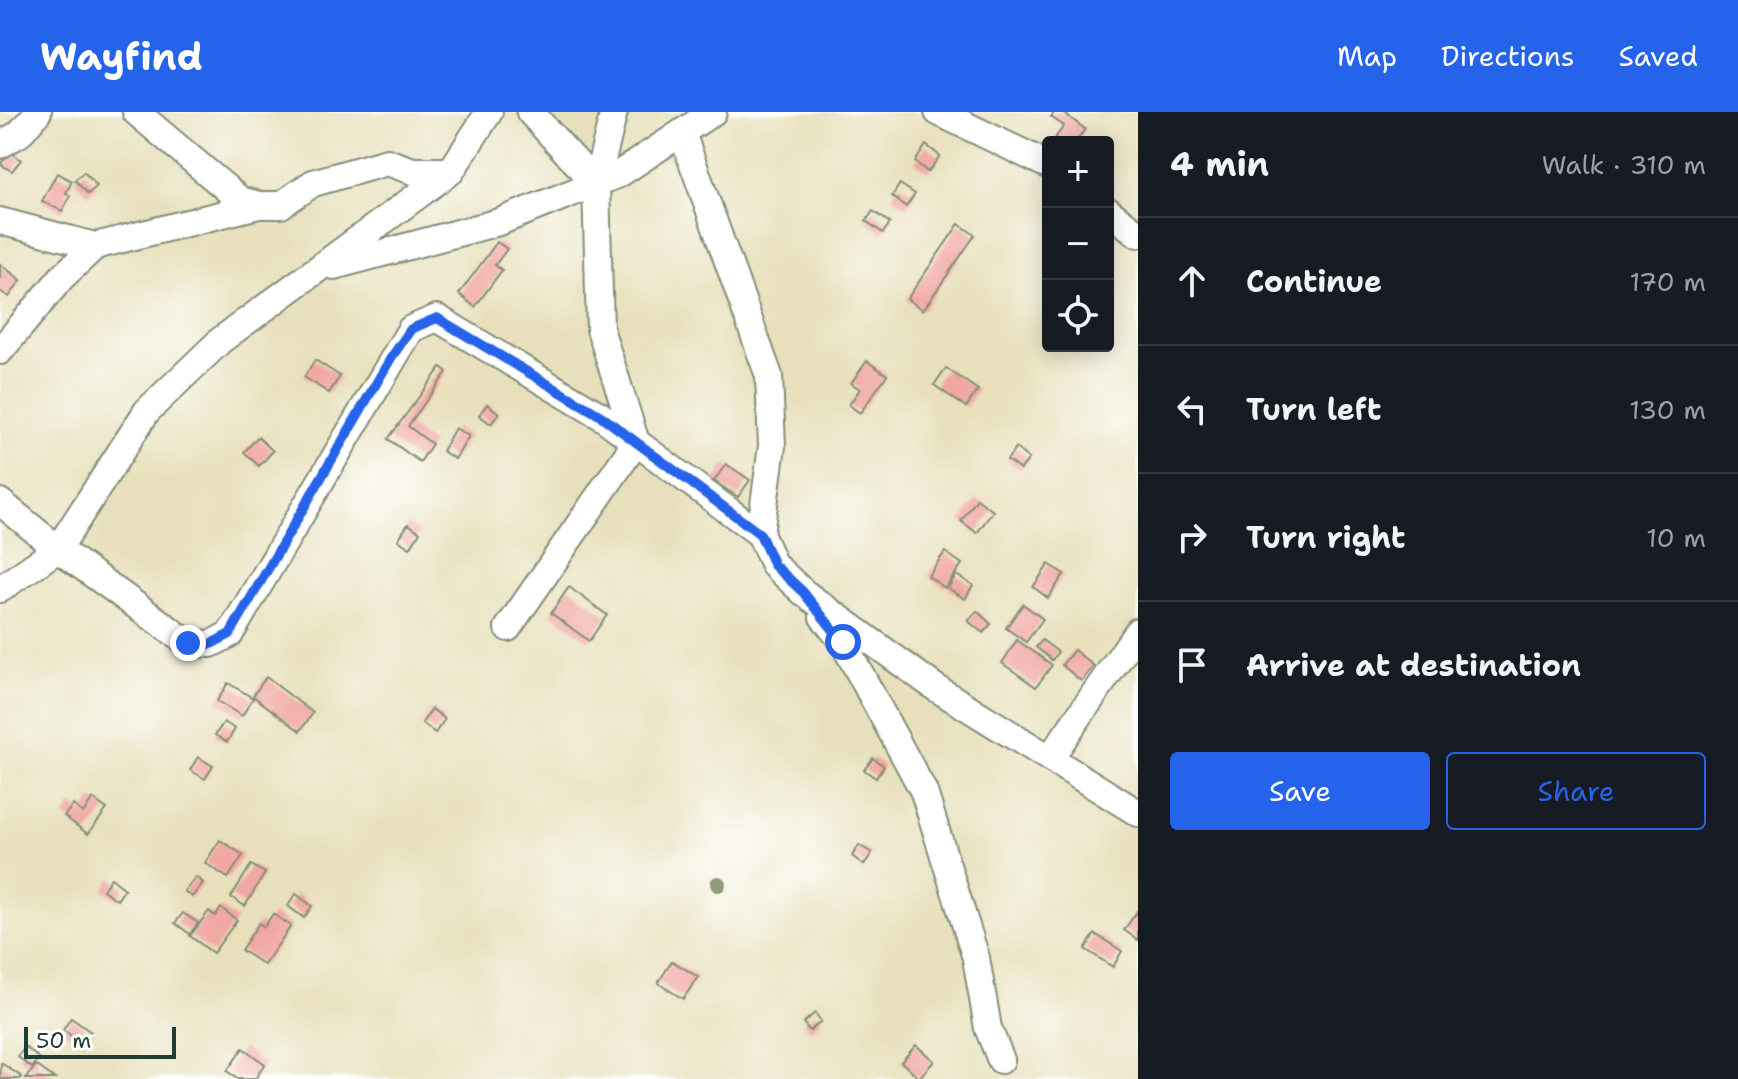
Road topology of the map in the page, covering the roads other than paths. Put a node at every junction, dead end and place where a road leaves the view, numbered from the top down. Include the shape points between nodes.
1 (38, 112) edge
2 (136, 112) edge
3 (489, 112) edge
4 (530, 112) edge
5 (614, 112) edge
6 (713, 112) edge
7 (938, 112) edge
8 (682, 133) junction
9 (0, 145) edge
10 (1042, 162) edge
11 (451, 171) junction
12 (596, 184) junction
13 (259, 205) junction
14 (0, 221) edge
15 (95, 246) junction
16 (322, 269) junction
17 (0, 351) edge
18 (636, 442) junction
19 (0, 502) edge
20 (760, 534) junction
21 (58, 549) junction
22 (0, 589) edge
23 (803, 592) junction
24 (508, 628) dead end
25 (1138, 631) edge
26 (1050, 758) junction
27 (1138, 813) edge
28 (1001, 1060) dead end

1 - 9 street via 19,134
2 - 13 street via 240,200
3 - 11 street
4 - 12 street
5 - 12 street
6 - 8 street
7 - 10 street
8 - 12 street
8 - 20 street via 769,376 772,446
11 - 13 street via 413,171 387,162 313,183 281,205
11 - 16 street
12 - 16 street via 499,222
12 - 18 street via 600,329
13 - 15 street
14 - 15 street
15 - 17 street
16 - 21 street via 221,340 147,411
18 - 20 street
18 - 21 street via 437,318 411,329 391,358 230,634 211,644 188,643
18 - 24 street
19 - 21 street
20 - 23 street via 774,565
21 - 22 street
23 - 26 street via 936,688
23 - 28 street via 843,642 924,792 976,958 988,1028
25 - 26 street
26 - 27 street

